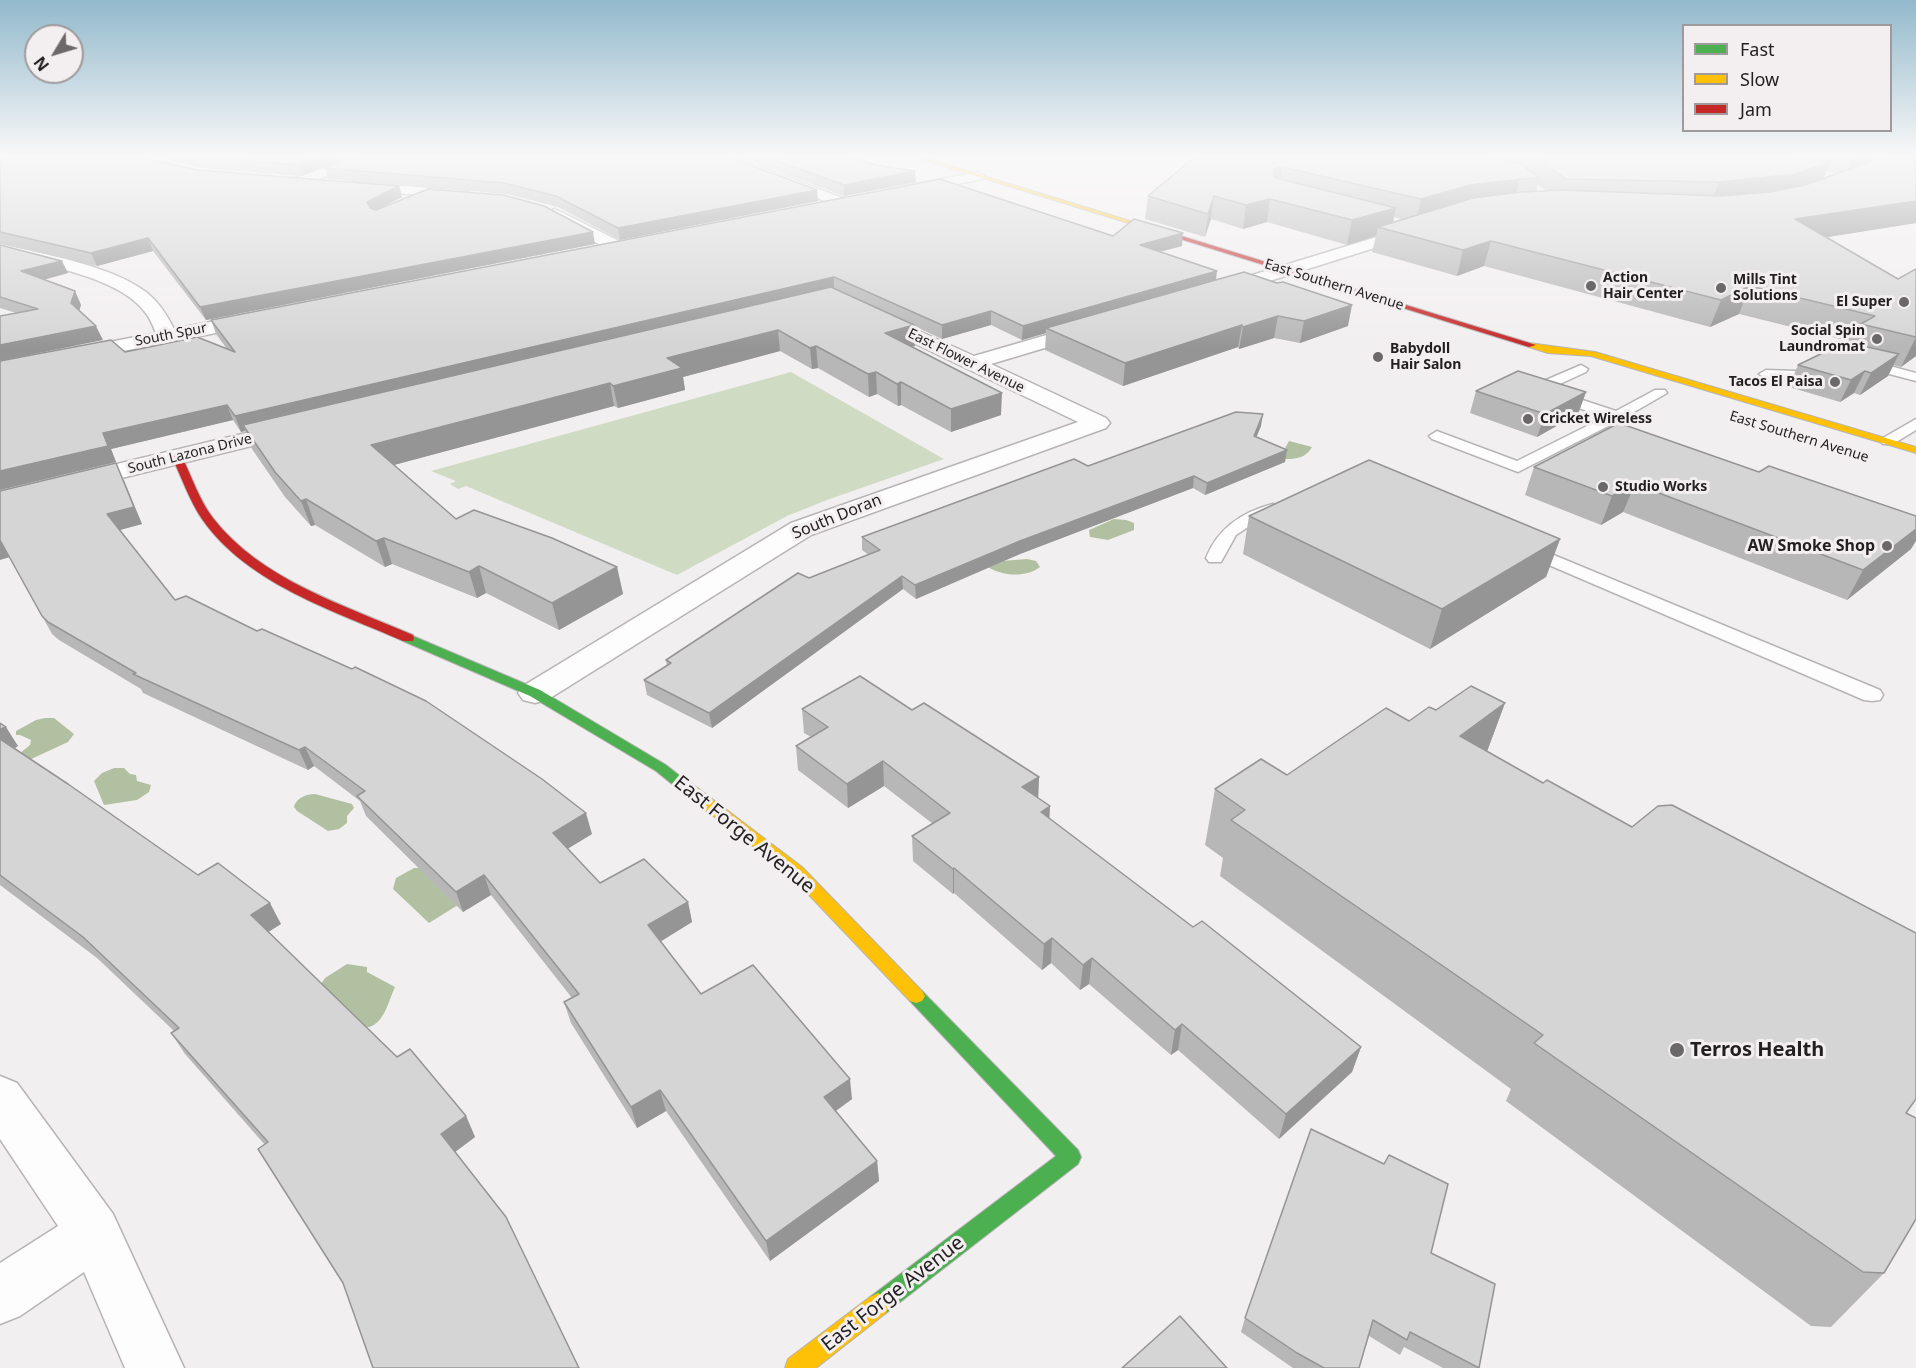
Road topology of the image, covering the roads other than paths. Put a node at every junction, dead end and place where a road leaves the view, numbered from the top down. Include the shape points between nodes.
1 (565, 220) edge
2 (1123, 220) edge
3 (1381, 222) edge
4 (1435, 224) edge
5 (1415, 231) junction
6 (0, 249) edge
7 (596, 252) edge
8 (1288, 270) junction
9 (1197, 297) edge
10 (856, 308) edge
11 (272, 316) edge
12 (1107, 323) edge
13 (168, 336) junction
14 (1548, 350) junction
15 (1831, 357) edge
16 (1852, 360) edge
17 (972, 363) junction
18 (0, 369) edge
19 (1586, 370) joint
20 (1766, 374) dead end
21 (1916, 377) edge
22 (1638, 386) dead end
23 (1668, 395) joint
24 (1693, 399) dead end
25 (1617, 416) junction
26 (1098, 423) joint
27 (1916, 423) edge
28 (312, 424) edge
29 (1437, 436) dead end
30 (1888, 441) junction
31 (1916, 450) edge
32 (177, 457) junction
33 (0, 500) edge
34 (1286, 502) edge
35 (1515, 544) edge
36 (1215, 558) dead end
37 (535, 693) junction
38 (1872, 695) dead end
39 (0, 1098) edge
40 (94, 1233) junction
41 (0, 1296) edge
42 (155, 1368) edge
43 (797, 1368) edge

1 - 7 street via 625,247
2 - 8 main road, East Southern Avenue
3 - 5 street
4 - 5 street
5 - 8 street
6 - 13 street via 114,281 151,307
8 - 9 street
8 - 14 main road, East Southern Avenue
10 - 17 street, East Flower Avenue
11 - 13 street, South Spur
12 - 17 street
13 - 18 street, South Spur
14 - 19 main road, East Southern Avenue
14 - 30 main road, East Southern Avenue via 1592,354
15 - 20 lane via 1798,375
16 - 21 lane
17 - 26 street, East Flower Avenue
19 - 25 lane via 1537,389
22 - 23 main road
23 - 25 lane
24 - 30 main road via 1861,441
25 - 29 lane via 1518,467
26 - 37 street, South Doran via 801,529
27 - 30 lane
28 - 32 street, South Lazona Drive
30 - 31 main road, East Southern Avenue
32 - 33 street, South Lazona Drive
32 - 37 main road, East Forge Avenue via 208,519 229,543 255,563 297,589
34 - 36 lane via 1226,533
35 - 38 lane
37 - 43 main road, East Forge Avenue via 661,768 796,871 1071,1158
39 - 40 street
40 - 41 street
40 - 42 street

